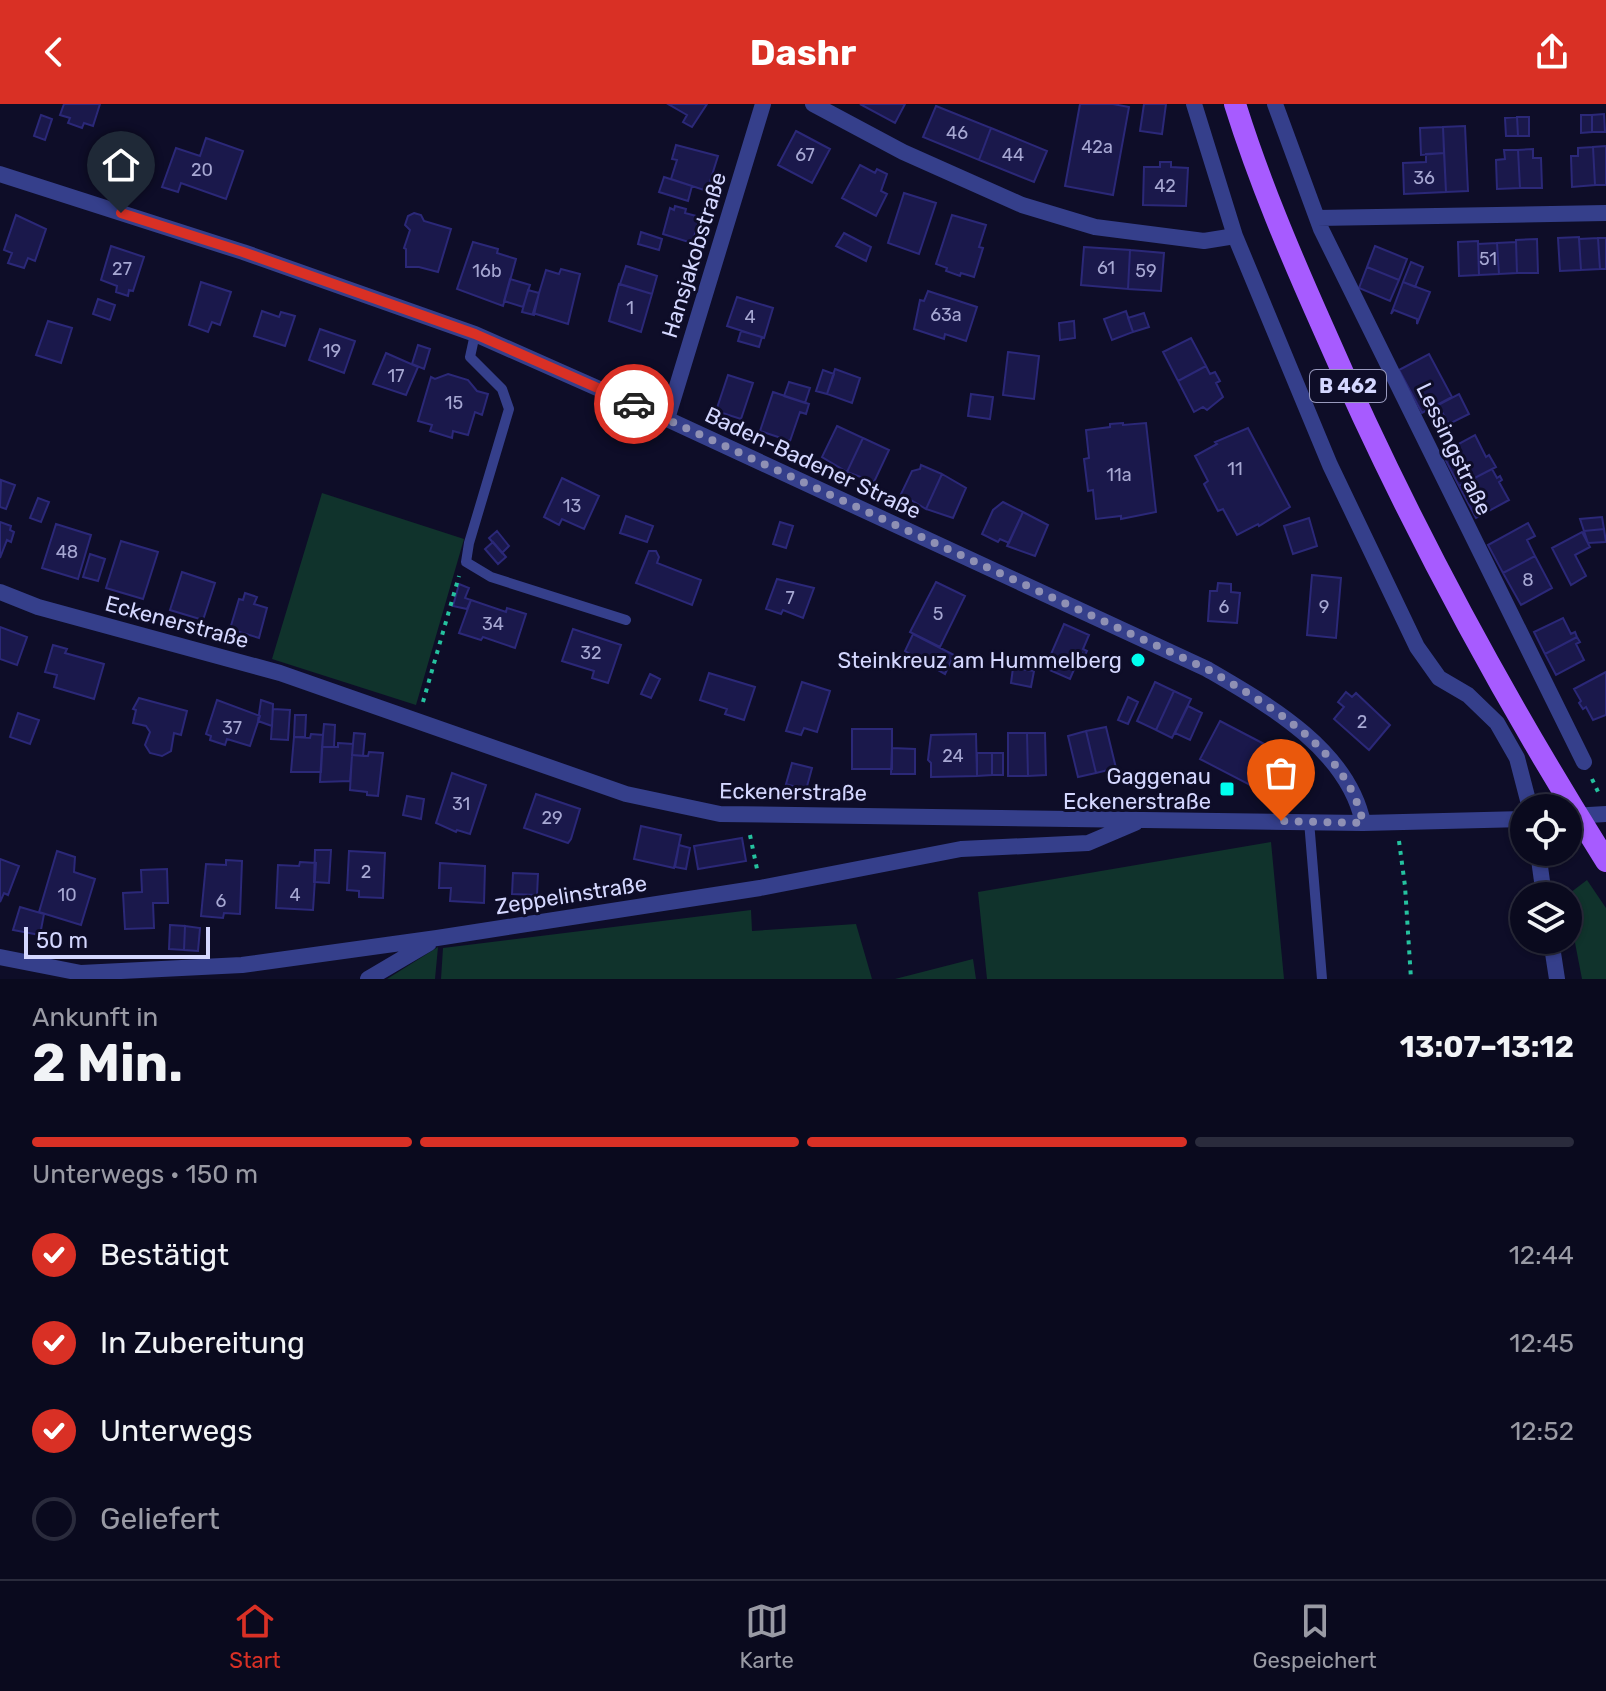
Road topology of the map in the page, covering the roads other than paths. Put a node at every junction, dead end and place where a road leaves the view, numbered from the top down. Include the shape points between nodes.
1 (763, 104) edge
2 (813, 104) edge
3 (1194, 104) edge
4 (1235, 104) edge
5 (1275, 104) edge
6 (0, 174) edge
7 (1606, 213) edge
8 (1317, 218) junction
9 (1235, 236) junction
10 (475, 334) junction
11 (667, 419) junction
12 (0, 592) edge
13 (626, 620) dead end
14 (1584, 762) road end
15 (1526, 794) edge
16 (1606, 814) edge
17 (1582, 816) edge
18 (1510, 819) edge
19 (1142, 820) junction
20 (1309, 821) junction
21 (1363, 823) junction
22 (1606, 861) edge
23 (437, 938) junction
24 (1553, 954) edge
25 (0, 957) edge
26 (368, 979) edge
27 (1322, 979) edge
28 (1557, 979) edge

1 - 11 street, Hansjakobstraße
2 - 9 street via 903,152 1022,205 1095,227 1204,241
3 - 9 street
4 - 22 main road, B 462 via 1262,182 1358,410 1485,659
5 - 8 street, Lessingstraße
6 - 10 street, Baden-Badener Straße
7 - 8 street
8 - 14 street, Lessingstraße
9 - 15 street via 1330,465 1417,647 1439,678 1468,695 1497,723 1517,758
10 - 11 street, Baden-Badener Straße
10 - 13 lane via 470,357 502,389 509,409 466,562 491,577
11 - 21 street, Baden-Badener Straße via 1207,669 1265,703 1313,742 1345,778
12 - 19 street, Eckenerstraße via 280,673 626,794 720,814
16 - 17 street
18 - 21 street, Eckenerstraße
19 - 20 street, Eckenerstraße
19 - 23 street, Zeppelinstraße via 1088,843 961,849 760,888
20 - 21 street, Eckenerstraße
20 - 27 lane
23 - 25 street, Zeppelinstraße via 242,965 81,973
23 - 26 street
24 - 28 street

